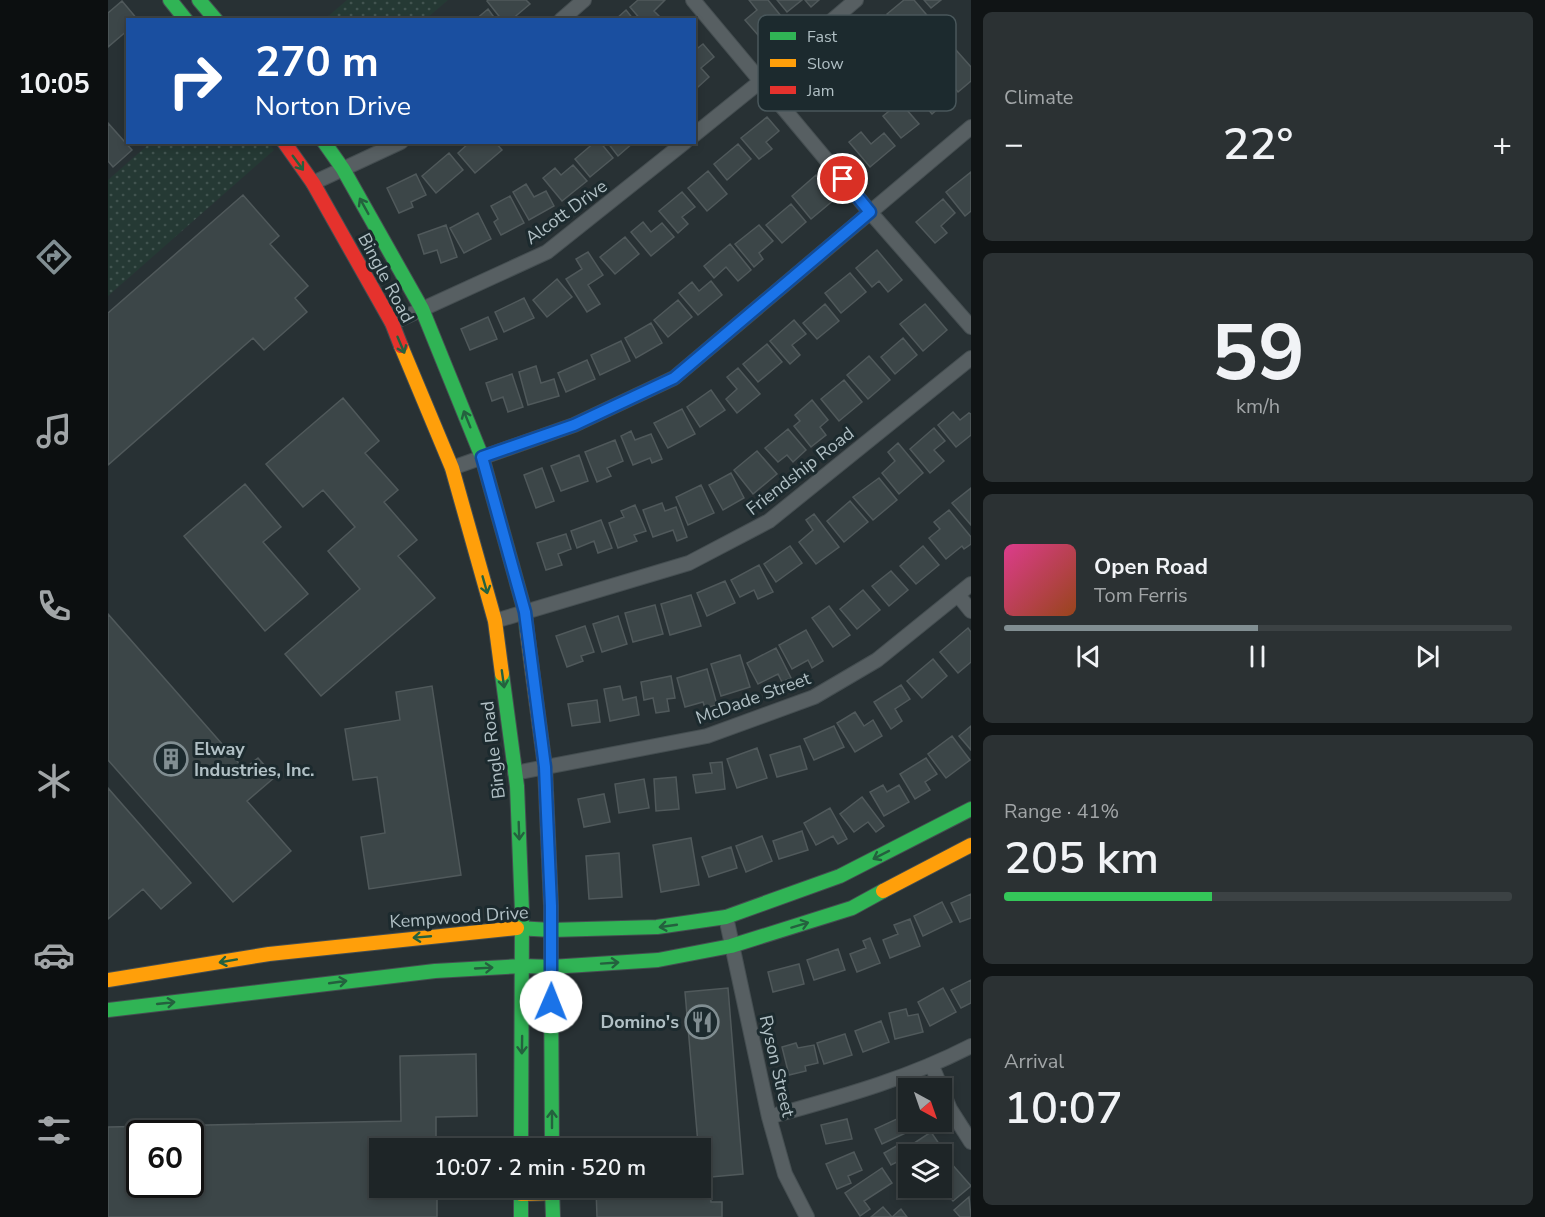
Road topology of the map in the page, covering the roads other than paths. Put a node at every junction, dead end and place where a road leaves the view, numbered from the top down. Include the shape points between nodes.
1 (170, 0) edge
2 (199, 0) edge
3 (584, 0) edge
4 (693, 0) edge
5 (856, 0) edge
6 (838, 15) edge
7 (184, 18) edge
8 (214, 18) edge
9 (563, 18) edge
10 (758, 77) edge
11 (758, 83) edge
12 (786, 111) edge
13 (970, 127) edge
14 (696, 133) edge
15 (285, 144) edge
16 (325, 144) edge
17 (397, 144) edge
18 (682, 144) edge
19 (343, 169) junction
20 (313, 183) junction
21 (870, 212) junction
22 (422, 309) junction
23 (392, 323) junction
24 (970, 327) edge
25 (970, 358) edge
26 (482, 457) junction
27 (452, 468) junction
28 (970, 584) edge
29 (958, 595) junction
30 (970, 611) edge
31 (525, 612) junction
32 (495, 621) junction
33 (545, 767) junction
34 (515, 773) junction
35 (970, 809) edge
36 (970, 845) edge
37 (908, 860) junction
38 (726, 917) junction
39 (522, 928) junction
40 (551, 930) junction
41 (731, 946) junction
42 (523, 966) junction
43 (551, 967) junction
44 (108, 980) edge
45 (108, 1010) edge
46 (970, 1046) edge
47 (932, 1066) junction
48 (770, 1117) junction
49 (521, 1138) edge
50 (552, 1138) edge
51 (970, 1142) edge
52 (521, 1198) edge
53 (552, 1198) edge
54 (521, 1217) edge
55 (553, 1217) edge
56 (807, 1217) edge

1 - 7 main road
2 - 8 main road
3 - 9 street
4 - 10 street
5 - 6 street
11 - 14 street
12 - 21 street
13 - 21 street
15 -> 20 main road, Bingle Road
16 - 19 main road, Bingle Road
17 - 19 street
18 - 22 street, Alcott Drive via 547,252
19 - 20 street
22 -> 19 main road, Bingle Road
20 - 23 main road, Bingle Road
21 - 24 street
21 - 26 street via 674,378 574,425
22 - 23 street, Alcott Drive
26 -> 22 main road, Bingle Road
23 -> 27 main road, Bingle Road
25 - 31 street, Friendship Road via 770,522 689,563
26 - 27 street
26 - 31 main road, Bingle Road
27 -> 32 main road, Bingle Road
28 - 29 street, McDade Street
29 - 30 street
29 - 33 street, McDade Street via 877,660 814,697 707,736
31 - 32 street, Friendship Road
31 - 33 main road, Bingle Road
32 -> 34 main road, Bingle Road
33 - 34 street, McDade Street
33 - 40 main road, Bingle Road
34 -> 39 main road, Bingle Road
35 - 37 main road, Kempwood Drive
36 - 37 main road, Kempwood Drive
37 -> 38 main road, Kempwood Drive via 840,876
41 -> 37 main road, Kempwood Drive via 852,908
38 -> 40 main road, Kempwood Drive via 657,927
38 - 41 street, Ryson Street
39 - 40 main road, Kempwood Drive
39 - 42 main road, Bingle Road
39 -> 44 main road, Kempwood Drive via 269,954
40 - 43 main road, Bingle Road
43 -> 41 main road, Kempwood Drive via 658,960
41 - 48 street, Ryson Street
42 - 43 main road, Kempwood Drive
45 -> 42 main road, Kempwood Drive via 370,978
42 -> 49 main road, Bingle Road
50 -> 43 main road, Bingle Road
46 - 47 street
47 - 48 street via 869,1089
47 - 51 street
48 - 56 street, Ryson Street via 785,1174
52 - 54 main road
53 - 55 main road

